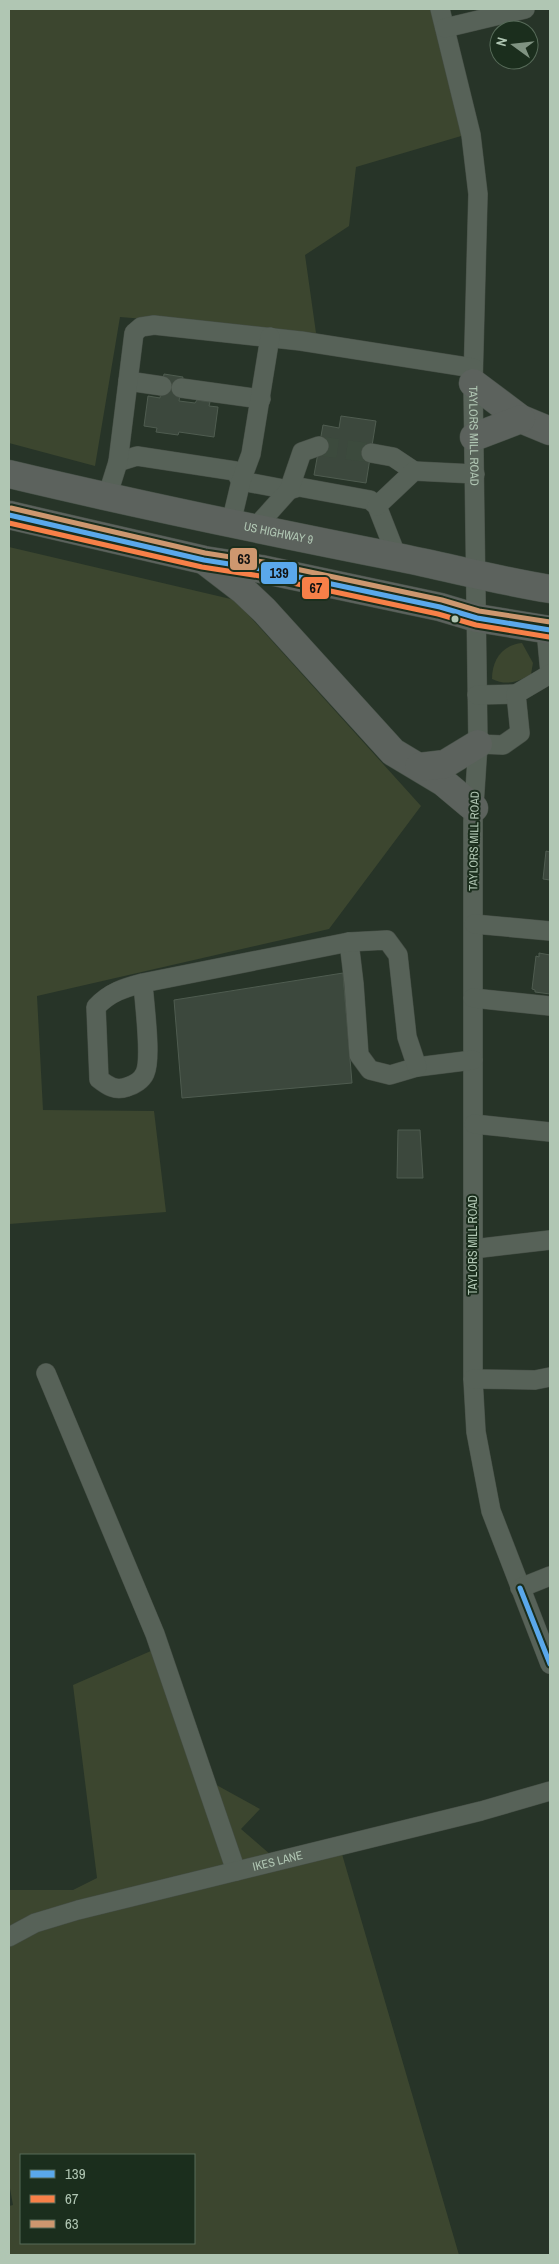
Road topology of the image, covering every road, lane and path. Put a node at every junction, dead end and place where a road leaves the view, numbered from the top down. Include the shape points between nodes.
1 (440, 9) edge
2 (525, 9) edge
3 (445, 28) junction
4 (270, 338) junction
5 (473, 376) junction
6 (128, 381) junction
7 (162, 386) dead end
8 (181, 388) dead end
9 (261, 399) junction
10 (521, 419) junction
11 (550, 432) edge
12 (474, 437) junction
13 (319, 446) tunnel mouth
14 (371, 453) tunnel mouth
15 (118, 462) junction
16 (414, 472) junction
17 (9, 474) edge
18 (475, 474) junction
19 (241, 481) junction
20 (289, 490) junction
21 (107, 497) junction
22 (377, 506) junction
23 (9, 515) edge
24 (243, 526) junction
25 (397, 557) junction
26 (204, 560) junction
27 (476, 573) junction
28 (550, 589) edge
29 (477, 618) junction
30 (548, 630) edge
31 (550, 674) edge
32 (516, 694) junction
33 (477, 695) junction
34 (478, 744) junction
35 (419, 767) junction
36 (474, 808) junction
37 (474, 924) junction
38 (550, 931) edge
39 (349, 942) junction
40 (142, 983) junction
41 (473, 998) junction
42 (550, 1006) edge
43 (473, 1060) junction
44 (417, 1067) junction
45 (474, 1124) junction
46 (550, 1132) edge
47 (550, 1240) edge
48 (474, 1249) junction
49 (46, 1373) dead end
50 (550, 1377) edge
51 (473, 1378) junction
52 (550, 1576) edge
53 (520, 1588) junction
54 (550, 1664) edge
55 (550, 1791) edge
56 (236, 1871) junction
57 (9, 1937) edge

1 - 3 street, TAYLORS MILL ROAD
2 - 3 street
3 - 5 street, TAYLORS MILL ROAD via 472,135 478,194
4 - 5 street
4 - 6 street via 154,325 141,327 134,333
4 - 9 street
5 - 10 highway
5 - 12 street, TAYLORS MILL ROAD
6 - 7 street
6 - 15 street
8 - 9 street
9 - 19 street via 252,454
10 - 11 highway
10 - 12 highway
12 - 18 street, TAYLORS MILL ROAD
13 - 20 street via 302,452
14 - 16 street via 393,457
15 - 19 street via 137,456 235,471
15 - 21 street
16 - 18 street
16 - 22 street
17 - 21 highway, US HIGHWAY 9
18 - 27 street, TAYLORS MILL ROAD
19 - 20 street
19 - 24 street
20 - 22 street via 299,487 317,490 370,500
20 - 24 street
21 - 24 highway, US HIGHWAY 9
22 - 25 street
23 - 26 highway
24 - 25 highway, US HIGHWAY 9
25 - 27 highway, US HIGHWAY 9
26 - 29 highway via 440,607
26 - 35 highway via 264,610 393,752
27 - 28 highway, US HIGHWAY 9
27 - 29 street, TAYLORS MILL ROAD
29 - 30 highway
29 - 33 street, TAYLORS MILL ROAD
30 - 31 street
31 - 32 street
32 - 33 street
32 - 34 street via 520,733 503,744
33 - 34 street, TAYLORS MILL ROAD
34 - 35 highway via 445,764
34 - 36 street, TAYLORS MILL ROAD
35 - 36 highway
36 - 37 street, TAYLORS MILL ROAD
37 - 38 street
37 - 41 street, TAYLORS MILL ROAD
39 - 40 street
39 - 44 street via 387,940 398,955 407,1037
39 - 44 street via 359,1054 370,1070 390,1075
40 - 40 street via 118,990 96,1006 99,1079 110,1088 121,1090 133,1086 146,1072
41 - 42 street
41 - 43 street, TAYLORS MILL ROAD
43 - 44 street
43 - 45 street, TAYLORS MILL ROAD
45 - 46 street
45 - 48 street, TAYLORS MILL ROAD
47 - 48 street
48 - 51 street, TAYLORS MILL ROAD
49 - 56 street via 155,1634
50 - 51 street via 535,1380
51 - 53 street, TAYLORS MILL ROAD via 476,1432 491,1511
52 - 53 street
53 - 54 street, TAYLORS MILL ROAD
55 - 56 street, IKES LANE
56 - 57 street, IKES LANE via 78,1910 35,1923

